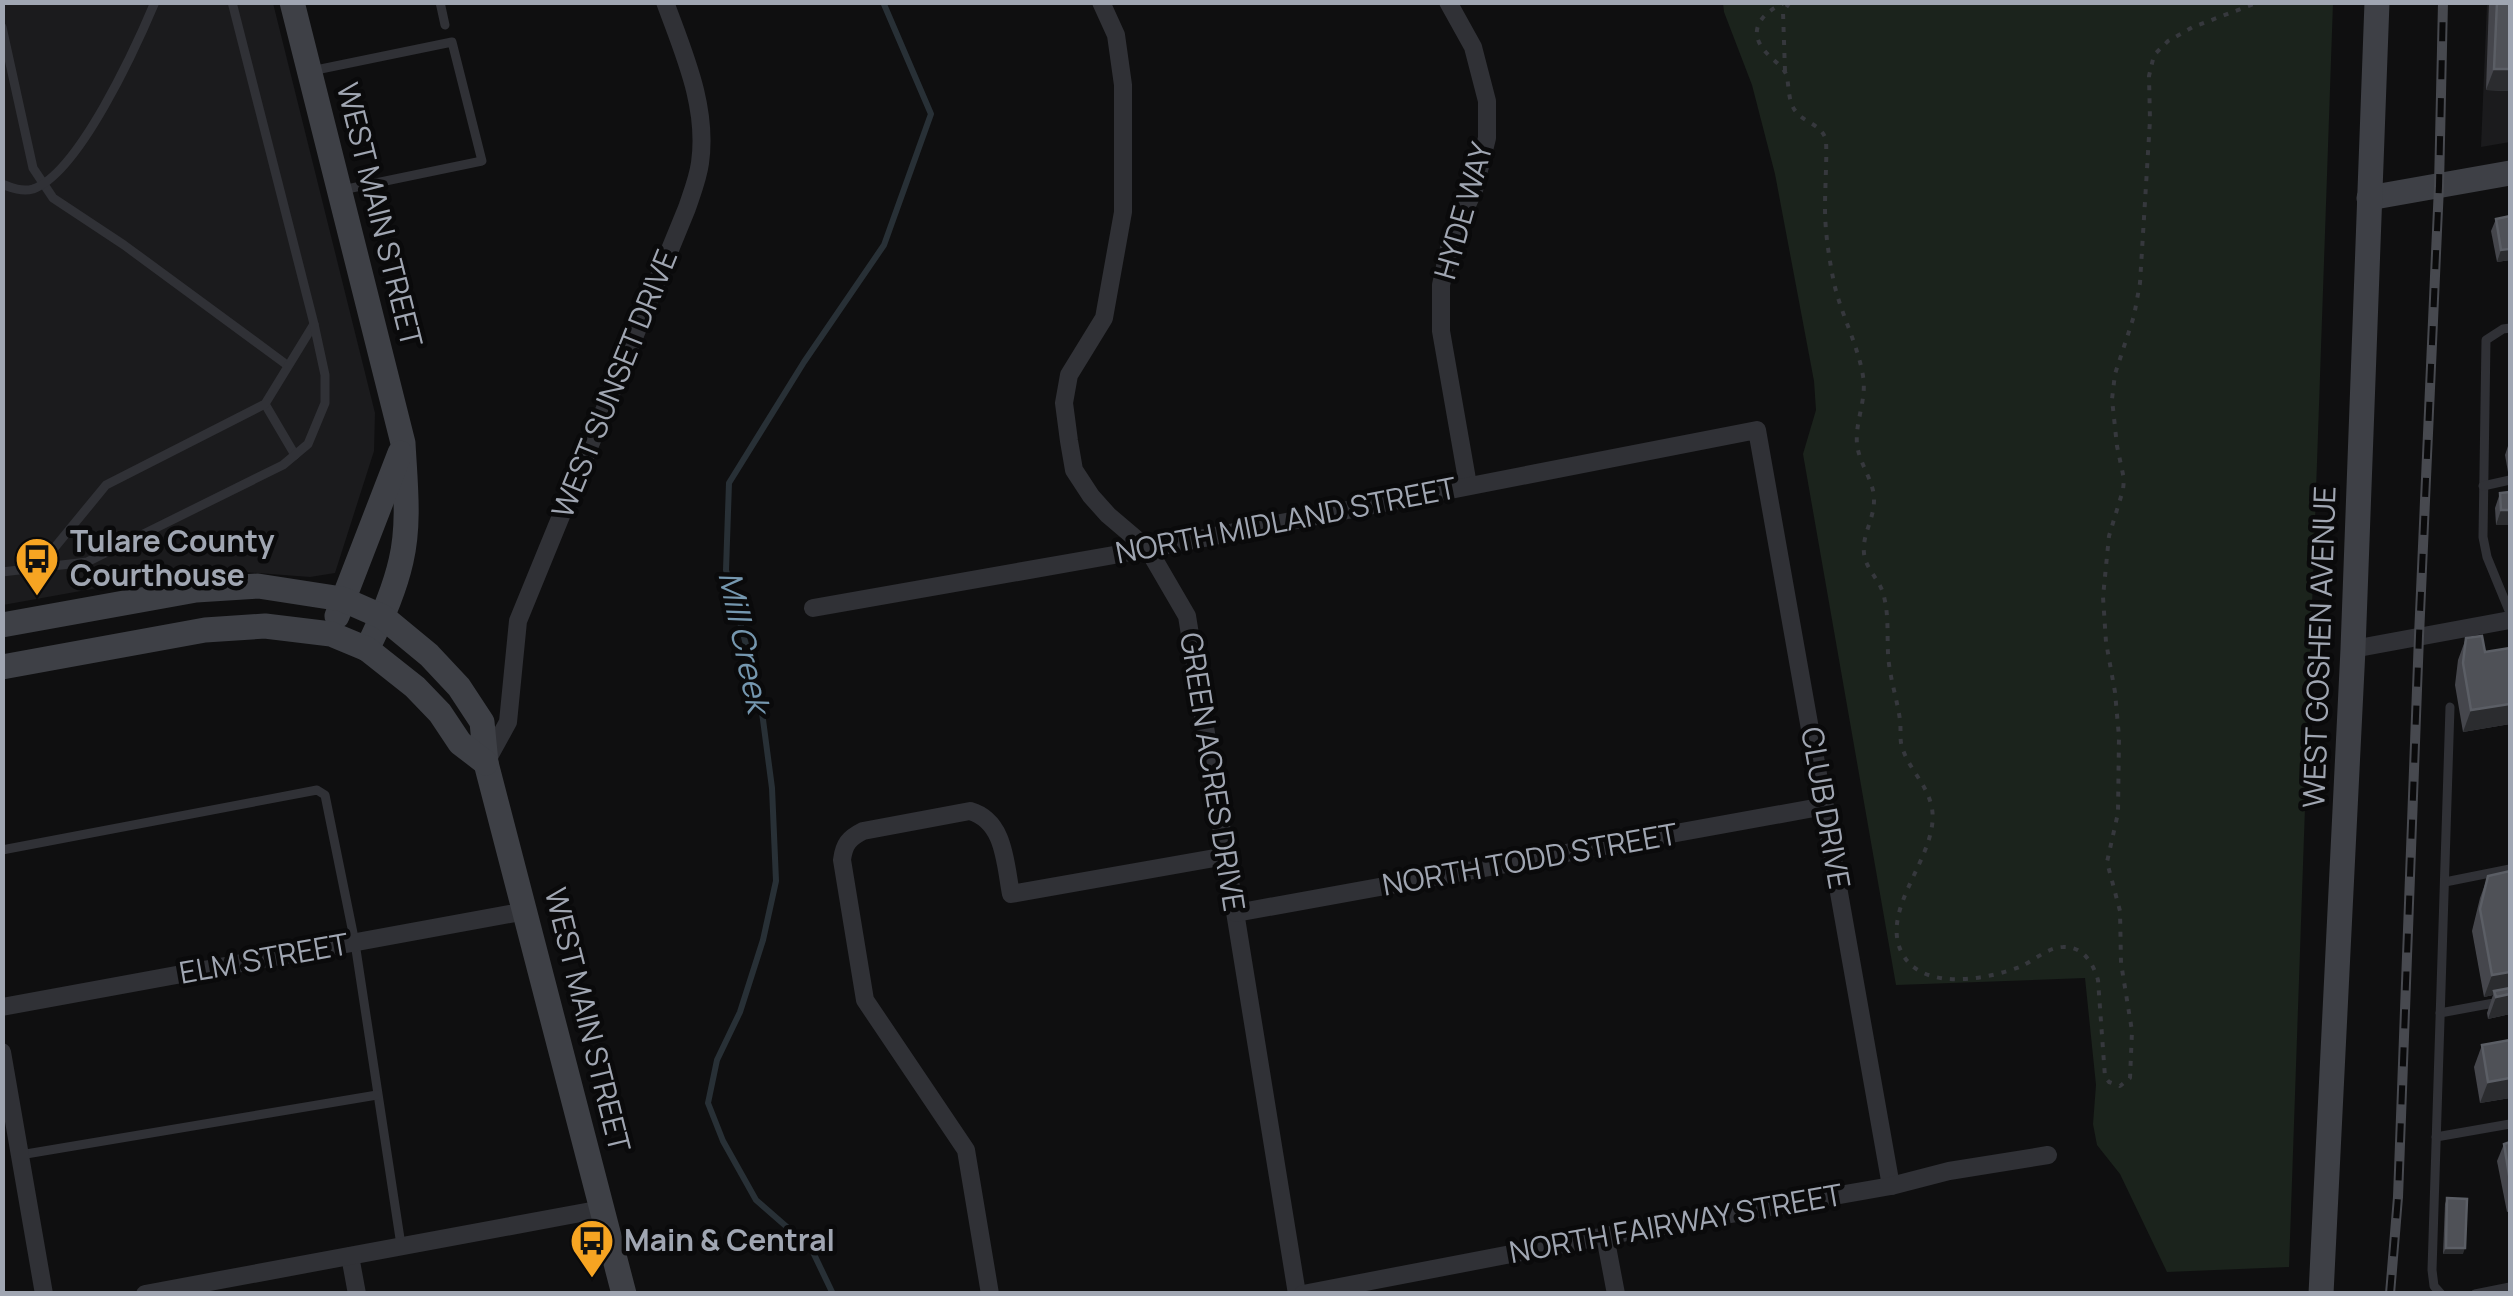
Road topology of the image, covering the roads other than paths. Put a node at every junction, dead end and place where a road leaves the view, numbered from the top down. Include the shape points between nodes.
1 (156, 2) edge
2 (232, 2) edge
3 (292, 2) edge
4 (440, 2) edge
5 (665, 2) edge
6 (1101, 2) edge
7 (1448, 2) edge
8 (2377, 2) edge
9 (445, 25) dead end
10 (2, 27) edge
11 (309, 71) junction
12 (2510, 174) edge
13 (2, 184) edge
14 (42, 184) junction
15 (339, 191) junction
16 (2369, 198) junction
17 (314, 324) junction
18 (2510, 328) edge
19 (288, 366) junction
20 (264, 404) junction
21 (1758, 430) joint
22 (403, 444) junction
23 (295, 455) junction
24 (2510, 480) edge
25 (1468, 485) junction
26 (2483, 486) junction
27 (1148, 549) junction
28 (37, 569) junction
29 (2, 572) edge
30 (342, 600) junction
31 (813, 608) dead end
32 (382, 616) junction
33 (2510, 616) edge
34 (2, 625) edge
35 (331, 634) junction
36 (367, 649) junction
37 (2354, 649) junction
38 (2, 667) edge
39 (2450, 707) dead end
40 (486, 763) junction
41 (1825, 806) junction
42 (2, 850) edge
43 (1226, 856) junction
44 (2510, 869) edge
45 (2445, 882) junction
46 (526, 911) junction
47 (1236, 913) junction
48 (354, 943) junction
49 (2510, 1000) edge
50 (2, 1007) edge
51 (2440, 1013) junction
52 (2, 1052) edge
53 (378, 1095) junction
54 (2510, 1124) edge
55 (2436, 1137) junction
56 (20, 1155) junction
57 (2048, 1155) dead end
58 (1891, 1186) junction
59 (602, 1209) junction
60 (1605, 1236) junction
61 (402, 1248) junction
62 (350, 1256) junction
63 (2510, 1287) edge
64 (203, 1288) edge
65 (44, 1294) edge
66 (145, 1294) edge
67 (357, 1294) edge
68 (624, 1294) edge
69 (990, 1294) edge
70 (1300, 1294) edge
71 (1616, 1294) edge
72 (2321, 1294) edge
73 (2441, 1294) edge
74 (2475, 1294) edge

1 - 14 lane via 82,144
2 - 17 lane
3 - 11 main road, WEST MAIN STREET
4 - 9 lane
5 - 40 street, WEST SUNSET DRIVE via 694,83 700,166 518,620 508,722
6 - 27 street, GREEN ACRES DRIVE via 1116,34 1123,85 1123,212 1104,318 1070,375 1064,404 1074,470 1091,496
7 - 25 street, HYDE WAY via 1473,48 1487,100 1488,138 1441,285 1441,331
8 - 16 main road, WEST GOSHEN AVENUE
10 - 14 lane
11 - 15 main road, WEST MAIN STREET
11 - 15 lane via 452,42 482,161
12 - 16 main road
13 - 14 lane via 20,190
14 - 19 lane
15 - 22 main road, WEST MAIN STREET
16 - 37 main road, WEST GOSHEN AVENUE
17 - 19 lane
17 - 23 lane via 325,402 308,444
18 - 26 lane via 2486,340
19 - 20 lane
20 - 23 lane
20 - 28 lane via 106,485
21 - 25 street, NORTH MIDLAND STREET
21 - 41 street, CLUB DRIVE
22 - 30 main road
22 - 32 main road, WEST MAIN STREET via 402,559
23 - 28 lane via 87,562
24 - 26 lane
25 - 27 street, NORTH MIDLAND STREET
26 - 33 lane via 2487,556
27 - 31 street, NORTH MIDLAND STREET
27 - 43 street, GREEN ACRES DRIVE via 1187,616
28 - 29 lane
30 - 32 main road
30 - 34 main road via 258,586 196,590
30 - 35 main road
32 - 36 main road, WEST MAIN STREET
32 - 40 main road, WEST MAIN STREET via 459,687 482,722
33 - 37 street
35 - 36 main road
35 - 38 main road via 265,626 205,630
36 - 40 main road via 414,687 460,743
37 - 72 main road, WEST GOSHEN AVENUE
39 - 45 lane
40 - 46 main road, WEST MAIN STREET
41 - 47 street, NORTH TODD STREET
41 - 58 street, CLUB DRIVE
42 - 48 lane via 317,790 324,795
43 - 47 street, GREEN ACRES DRIVE
43 - 69 street via 1011,894 999,835 982,814 863,831 844,848 866,1000 966,1150
44 - 45 lane
45 - 51 lane
46 - 48 street, ELM STREET
46 - 59 main road, WEST MAIN STREET
47 - 70 street, GREEN ACRES DRIVE
48 - 50 street, ELM STREET
48 - 53 lane
49 - 51 lane
51 - 55 lane
52 - 56 street
53 - 56 lane
53 - 61 lane
54 - 55 lane
55 - 73 lane via 2432,1270
56 - 65 street
57 - 58 street, NORTH FAIRWAY STREET
58 - 60 street, NORTH FAIRWAY STREET
59 - 61 street
59 - 68 main road, WEST MAIN STREET
60 - 70 street, NORTH FAIRWAY STREET
60 - 71 street
61 - 62 street
62 - 64 street
62 - 67 street
63 - 74 lane
64 - 66 street

